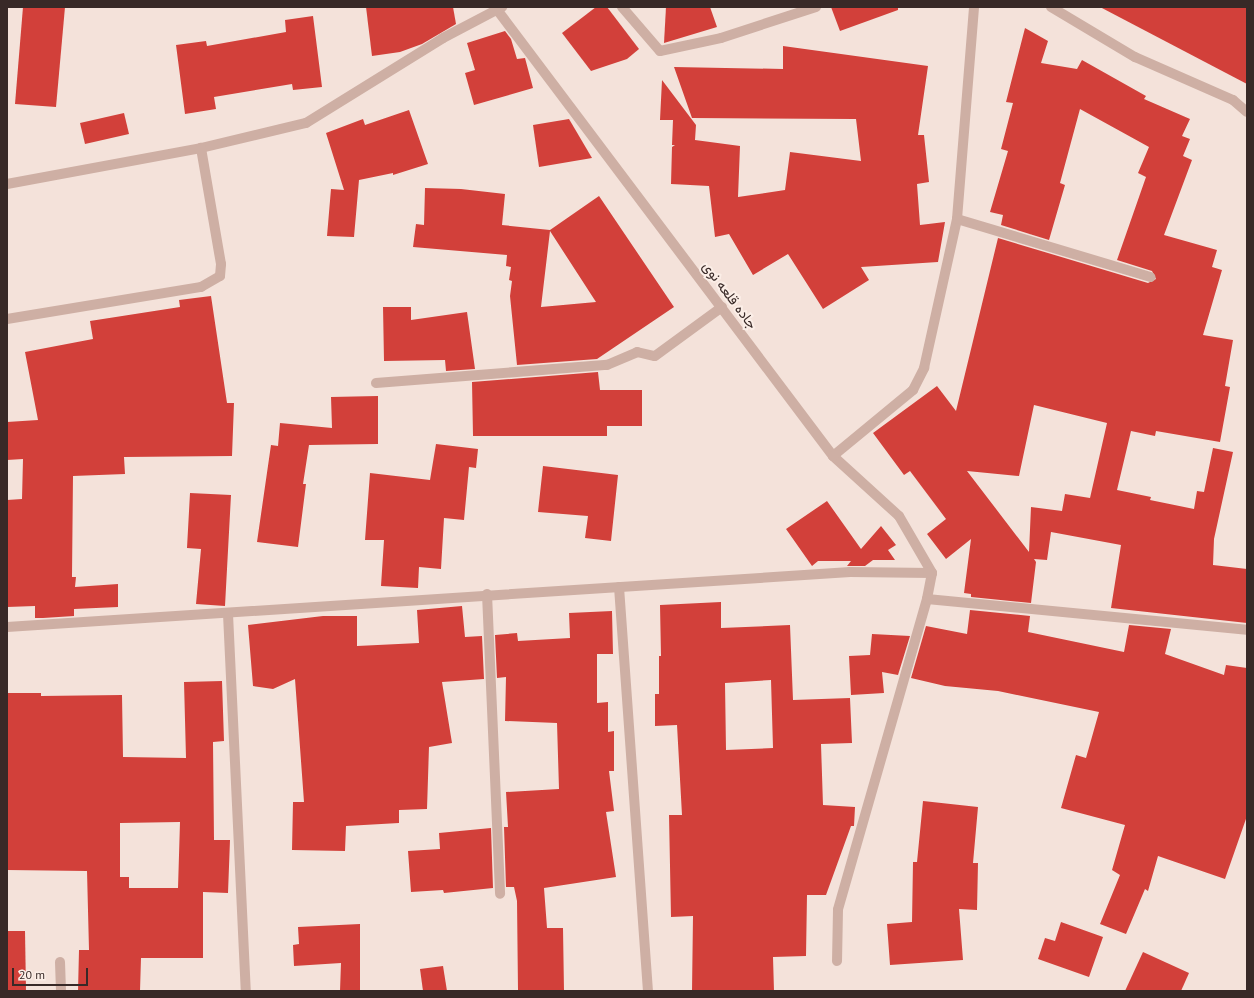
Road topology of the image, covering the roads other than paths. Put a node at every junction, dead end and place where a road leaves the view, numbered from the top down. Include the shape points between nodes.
1 (498, 7) edge
2 (622, 7) edge
3 (816, 7) edge
4 (974, 7) edge
5 (1050, 7) edge
6 (1247, 112) edge
7 (201, 148) junction
8 (7, 184) edge
9 (957, 218) junction
10 (1150, 277) dead end
11 (722, 307) junction
12 (7, 319) edge
13 (376, 383) dead end
14 (833, 456) junction
15 (932, 572) junction
16 (619, 587) junction
17 (487, 594) junction
18 (927, 599) junction
19 (228, 614) junction
20 (7, 627) edge
21 (1247, 630) edge
22 (500, 894) dead end
23 (837, 960) dead end
24 (60, 962) dead end
25 (61, 991) edge
26 (246, 991) edge
27 (648, 991) edge

1 - 7 street via 306,123
1 - 11 street, جاده قلعه نوی
2 - 3 street via 660,51 721,38
4 - 9 street
5 - 6 street via 1135,57 1233,100
7 - 8 street
7 - 12 street via 221,264 220,276 201,287
9 - 10 street
9 - 14 street via 924,368 913,390
11 - 13 street via 655,356 637,352 606,365
11 - 14 street, جاده قلعه نوی
14 - 15 street, جاده قلعه نوی via 899,516
15 - 16 street via 850,572
15 - 18 street
16 - 17 street
16 - 27 street
17 - 19 street
17 - 22 street
18 - 21 street
18 - 23 street via 838,910
19 - 20 street
19 - 26 street
24 - 25 street

